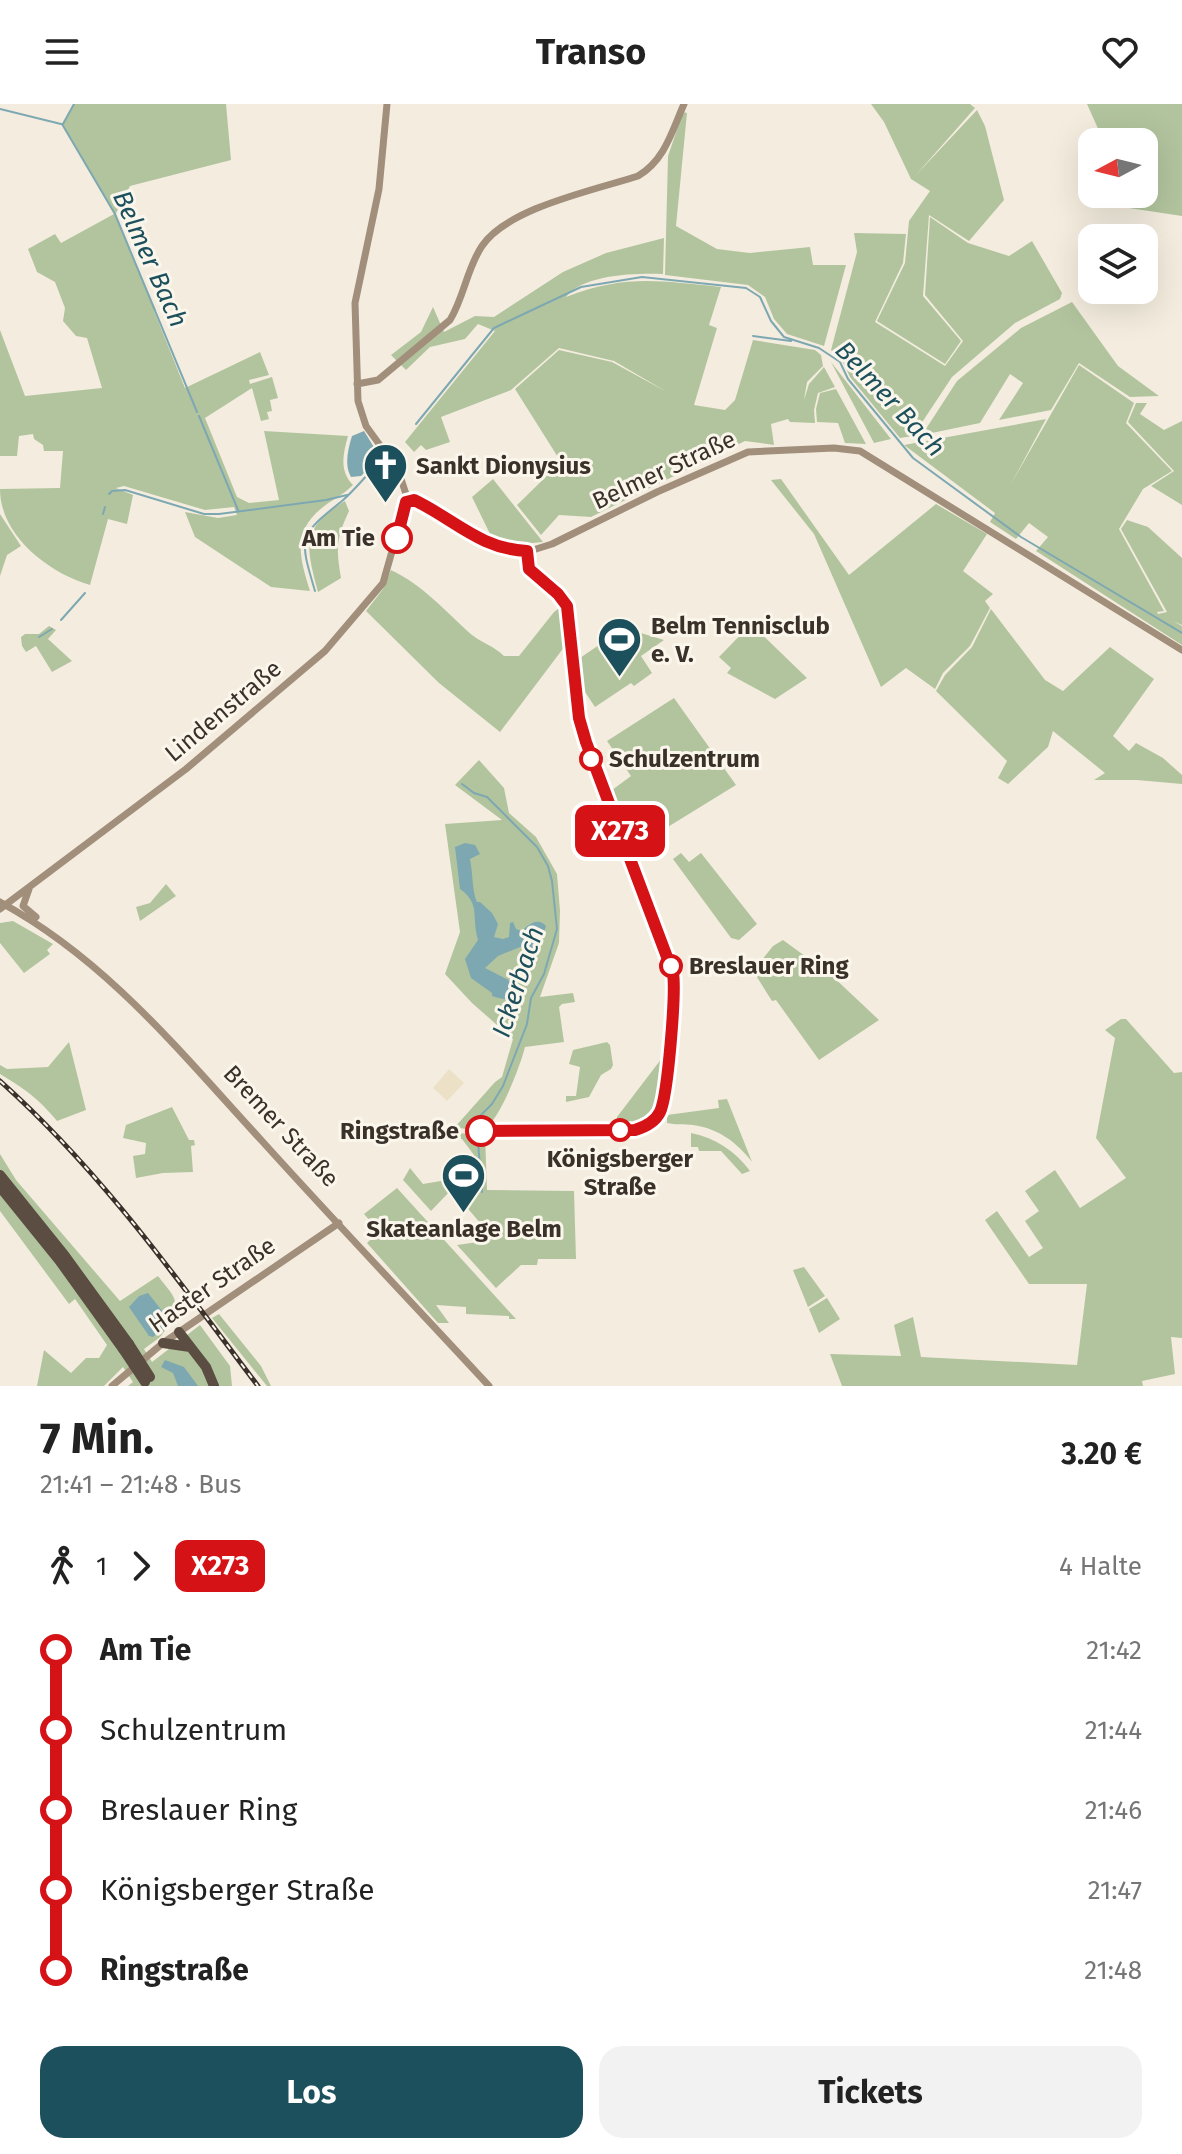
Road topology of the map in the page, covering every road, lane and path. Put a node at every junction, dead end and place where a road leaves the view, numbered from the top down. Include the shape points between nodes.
1 (387, 104) edge
2 (684, 104) edge
3 (357, 384) junction
4 (408, 498) junction
5 (1182, 650) edge
6 (32, 884) junction
7 (2, 905) edge
8 (45, 928) junction
9 (189, 1059) junction
10 (0, 1172) edge
11 (0, 1187) edge
12 (339, 1223) junction
13 (179, 1332) junction
14 (163, 1343) junction
15 (126, 1346) junction
16 (192, 1348) junction
17 (149, 1383) edge
18 (112, 1386) edge
19 (214, 1386) edge
20 (489, 1386) edge

1 - 3 street via 379,189 355,303
2 - 3 street via 657,162 638,176 519,215 499,228 482,246 450,320 378,380
3 - 4 street via 362,420 398,470
4 - 5 street, Belmer Straße via 488,544 533,550 748,452 849,449 869,455
4 - 6 street, Lindenstraße via 383,583 325,651 186,769
6 - 7 street, Lindenstraße
6 - 8 street via 23,906
7 - 8 street, Bremer Straße
8 - 9 street, Bremer Straße via 120,987
9 - 12 street, Bremer Straße
9 - 12 street, Bremer Straße
10 - 15 highway
11 - 15 highway
12 - 13 street, Haster Straße
12 - 20 street, Bremer Straße
13 - 14 street, Haster Straße
13 - 16 highway
14 - 16 highway
14 - 18 street, Haster Straße
15 - 17 highway, bridge
16 - 19 highway

